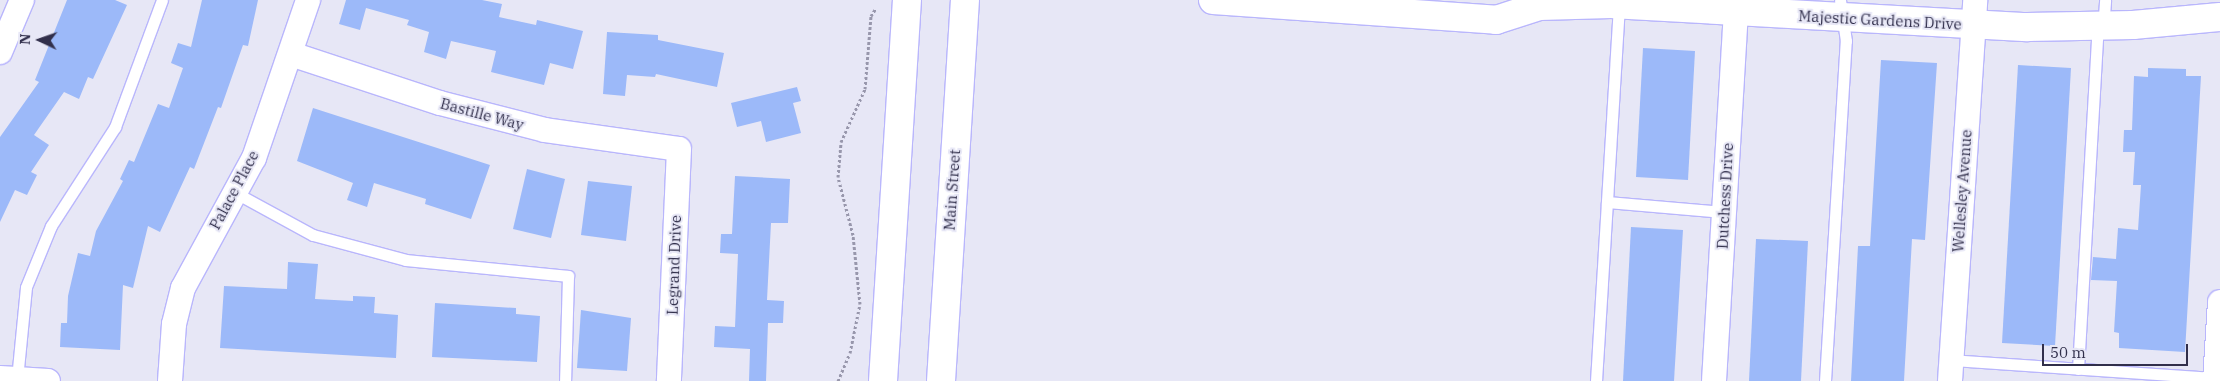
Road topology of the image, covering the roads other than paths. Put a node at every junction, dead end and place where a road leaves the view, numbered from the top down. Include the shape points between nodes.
1 (22, 0) edge
2 (162, 0) edge
3 (308, 0) edge
4 (907, 0) edge
5 (965, 0) edge
6 (1213, 0) edge
7 (2105, 0) edge
8 (1279, 2) edge
9 (1535, 3) edge
10 (1619, 4) junction
11 (1736, 6) edge
12 (1840, 9) edge
13 (1974, 12) edge
14 (2220, 17) edge
15 (2098, 26) junction
16 (0, 52) edge
17 (291, 54) junction
18 (679, 149) joint
19 (234, 192) junction
20 (1607, 202) junction
21 (1724, 212) junction
22 (2220, 302) edge
23 (2078, 369) junction
24 (1950, 371) edge
25 (9, 379) edge
26 (2215, 380) edge
27 (48, 381) edge
28 (170, 381) edge
29 (565, 381) edge
30 (670, 381) edge
31 (883, 381) edge
32 (941, 381) edge
33 (1596, 381) edge
34 (1714, 381) edge
35 (1826, 381) edge

1 - 16 street
2 - 25 lane via 114,127 51,226 26,287
3 - 17 street, Palace Place
4 - 31 street
5 - 32 street, Main Street
6 - 8 street, Majestic Gardens Drive
7 - 15 lane via 2104,16
8 - 9 street, Majestic Gardens Drive via 1496,20
9 - 10 street, Majestic Gardens Drive
10 - 11 street, Majestic Gardens Drive
10 - 20 lane
11 - 12 street, Majestic Gardens Drive
11 - 21 street, Dutchess Drive
12 - 13 street, Majestic Gardens Drive
12 - 35 lane via 1846,41
13 - 15 street, Majestic Gardens Drive
13 - 24 street, Wellesley Avenue
14 - 15 street, Majestic Gardens Drive
15 - 23 lane
17 - 18 street, Bastille Way via 440,103 545,130
17 - 19 street, Palace Place via 254,158
18 - 30 street, Legrand Drive
19 - 28 street, Palace Place via 183,288 174,324
19 - 29 lane via 312,235 406,260 568,276
20 - 21 lane
20 - 33 lane
21 - 34 street, Dutchess Drive
22 - 26 street
23 - 24 lane
23 - 26 lane
25 - 27 street

